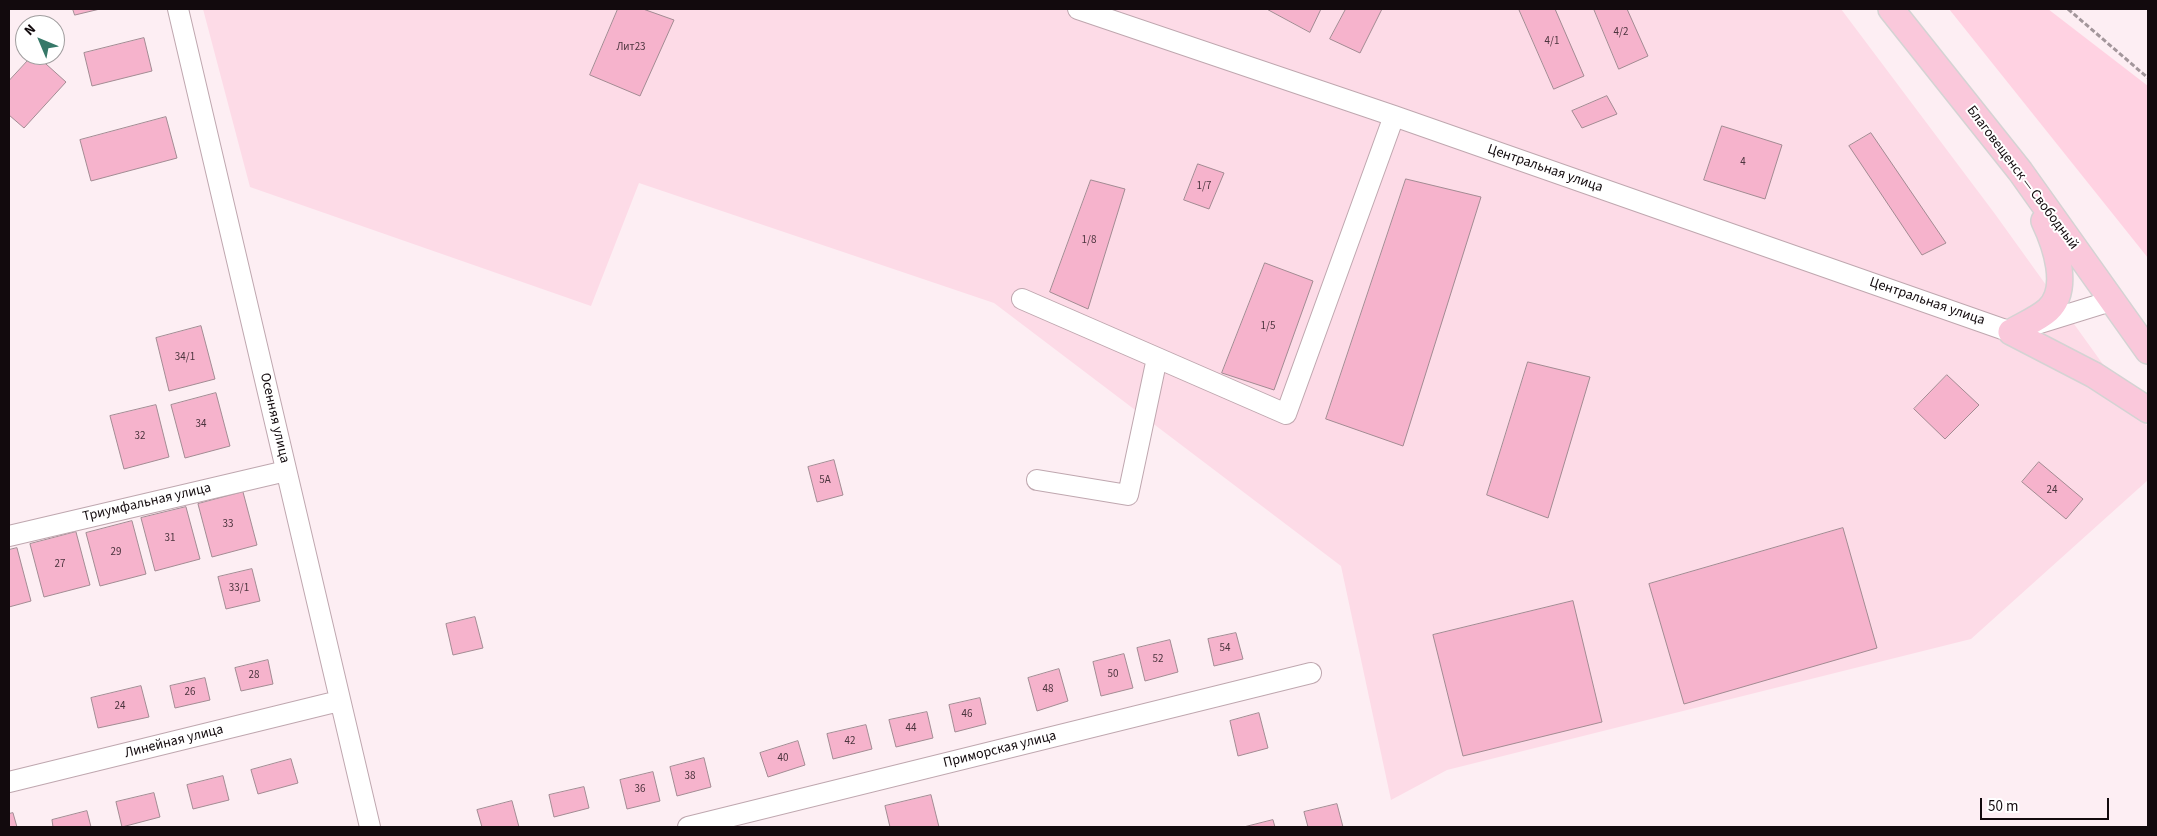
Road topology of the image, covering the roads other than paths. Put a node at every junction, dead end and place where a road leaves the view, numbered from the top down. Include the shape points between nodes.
1 (178, 9) edge
2 (1078, 9) edge
3 (1891, 9) edge
4 (1119, 16) edge
5 (1394, 116) junction
6 (2020, 171) junction
7 (1022, 299) dead end
8 (2111, 301) junction
9 (2011, 332) junction
10 (2148, 351) edge
11 (1157, 358) junction
12 (2148, 410) edge
13 (286, 471) junction
14 (1037, 480) dead end
15 (9, 536) edge
16 (1311, 673) dead end
17 (339, 701) junction
18 (9, 782) edge
19 (370, 827) edge
20 (688, 827) edge

1 - 13 street, Осенняя улица
2 - 4 street, Центральная улица
3 - 6 main road, Благовещенск — Свободный
4 - 5 street, Центральная улица
5 - 9 street, Центральная улица
5 - 11 street via 1286,414
6 - 8 main road, Благовещенск — Свободный
6 - 9 main road via 2052,237 2060,272 2055,302 2038,317
7 - 11 street
8 - 9 street
8 - 10 main road, Благовещенск — Свободный
9 - 12 main road via 2094,375
11 - 14 street via 1128,495
13 - 15 street, Триумфальная улица
13 - 17 street, Осенняя улица
16 - 20 street, Приморская улица
17 - 18 street, Линейная улица
17 - 19 street, Осенняя улица

